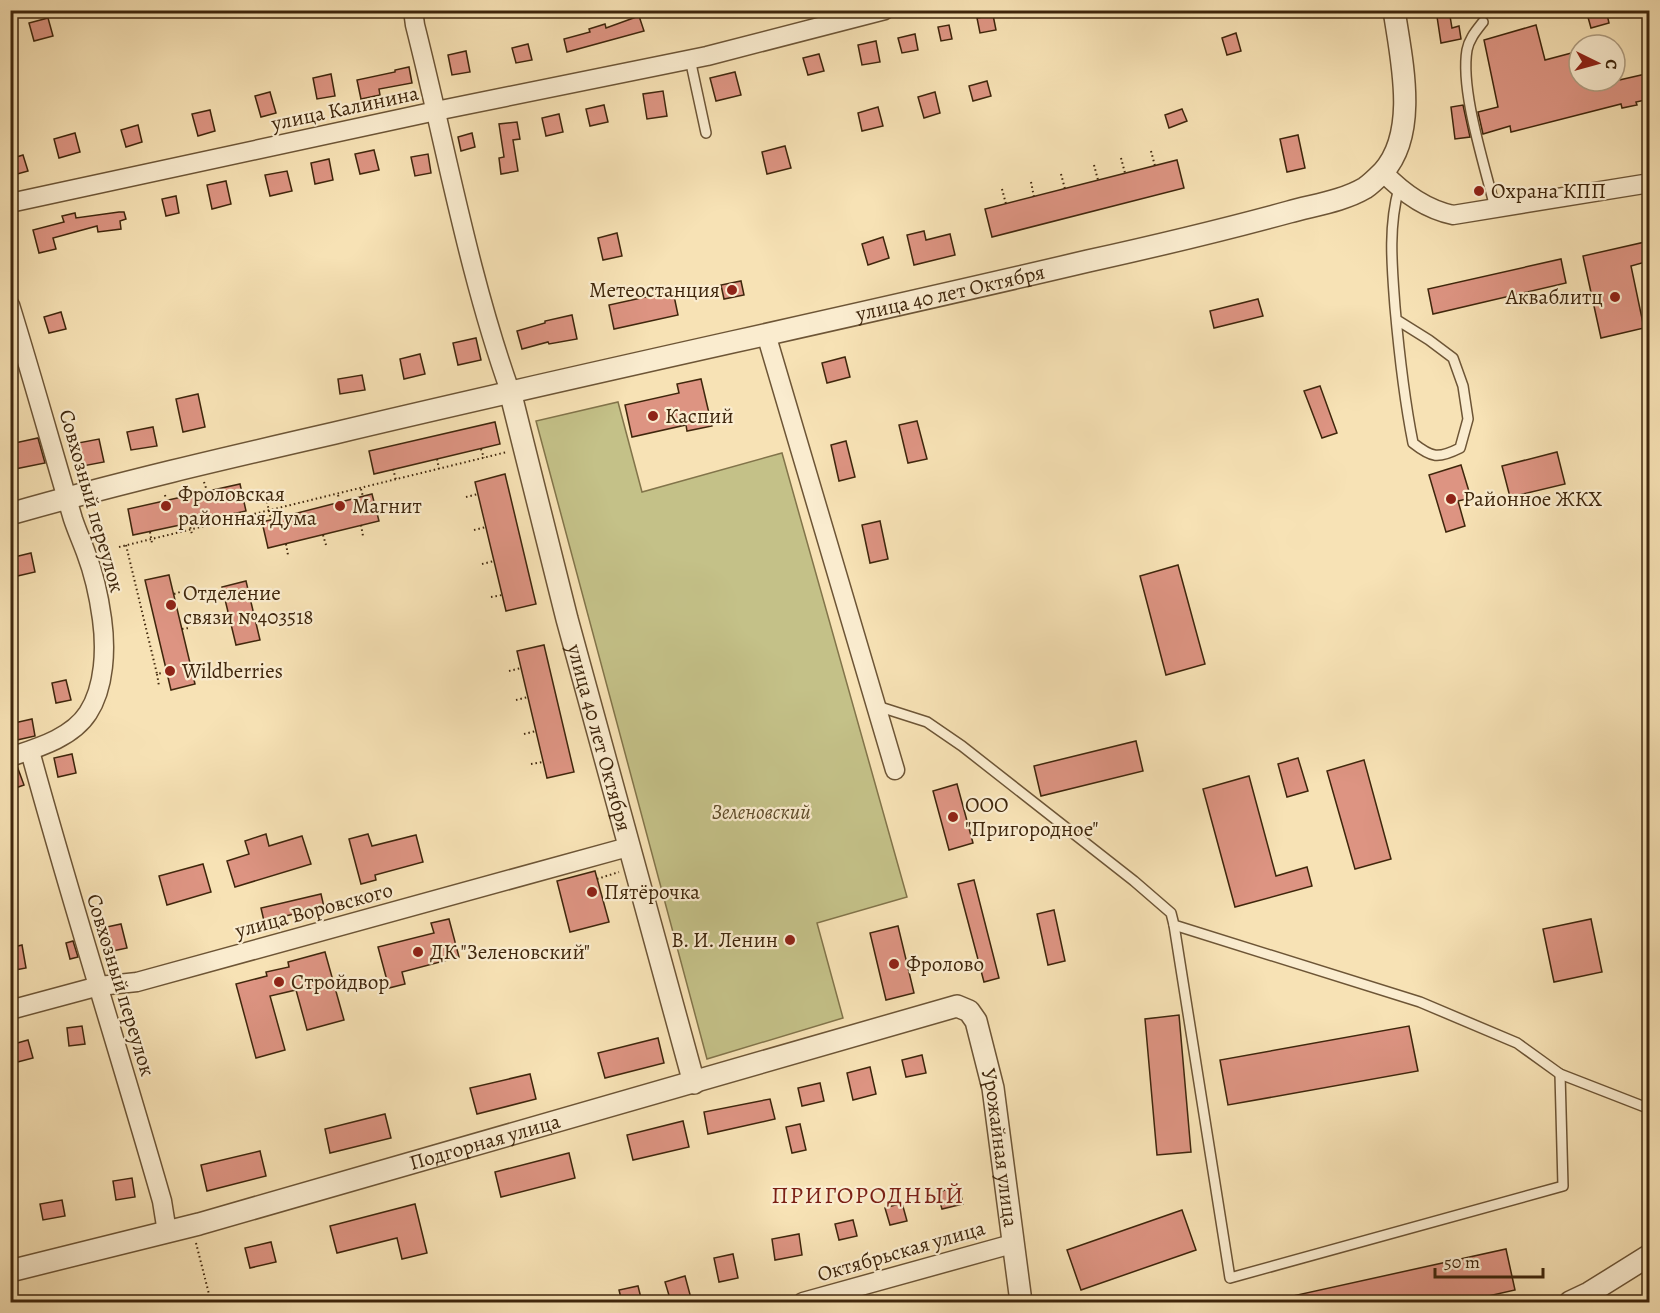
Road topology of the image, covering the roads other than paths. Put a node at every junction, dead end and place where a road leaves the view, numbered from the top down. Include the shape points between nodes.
1 (413, 10) edge
2 (885, 10) edge
3 (1394, 10) edge
4 (1483, 22) dead end
5 (690, 59) junction
6 (436, 111) junction
7 (706, 133) dead end
8 (1383, 172) junction
9 (1650, 183) edge
10 (1399, 188) junction
11 (10, 203) edge
12 (1496, 208) junction
13 (10, 305) edge
14 (1396, 320) junction
15 (766, 334) junction
16 (510, 392) junction
17 (67, 498) junction
18 (10, 514) edge
19 (877, 706) junction
20 (30, 751) junction
21 (10, 757) edge
22 (895, 770) dead end
23 (628, 847) junction
24 (1174, 925) junction
25 (99, 986) junction
26 (957, 1006) joint
27 (10, 1010) edge
28 (1560, 1074) junction
29 (694, 1083) junction
30 (1650, 1109) edge
31 (167, 1232) junction
32 (1012, 1244) junction
33 (1650, 1255) edge
34 (10, 1271) edge
35 (802, 1302) edge
36 (1021, 1302) edge
37 (1570, 1302) edge

1 - 6 street
2 - 5 street, улица Калинина
3 - 8 street, улица 40 лет Октября via 1405,94 1404,118 1393,159
4 - 12 lane via 1467,49 1466,69 1472,113
5 - 6 street, улица Калинина
5 - 7 lane
6 - 11 street, улица Калинина
6 - 16 street via 495,349
8 - 10 street
8 - 15 street, улица 40 лет Октября via 1366,187 1346,196 1216,231
9 - 12 street
10 - 12 street via 1436,212 1453,215
10 - 14 lane via 1391,255
13 - 17 street, Совхозный переулок
14 - 14 lane via 1453,358 1464,386 1468,419 1460,448 1444,456 1427,454 1413,443
15 - 16 street, улица 40 лет Октября
15 - 19 street
16 - 17 street, улица 40 лет Октября
16 - 23 street, улица 40 лет Октября
17 - 18 street, улица 40 лет Октября
17 - 20 street, Совхозный переулок via 100,609 101,675 97,694 79,723
19 - 22 street
19 - 24 lane via 927,722 962,746 1134,881 1171,913
20 - 21 street, Совхозный переулок
20 - 25 street, Совхозный переулок
23 - 25 street, улица Воровского via 137,982
23 - 29 street, улица 40 лет Октября
24 - 28 lane via 1420,1002 1517,1043
24 - 28 lane via 1230,1278 1563,1186
25 - 27 street, улица Воровского
25 - 31 street, Совхозный переулок via 162,1201
26 - 29 street, Подгорная улица
26 - 32 street, Урожайная улица via 969,1011 976,1021 993,1088
28 - 30 lane
29 - 31 street, Подгорная улица
31 - 34 street, Подгорная улица
32 - 35 street, Октябрьская улица
32 - 36 street, Урожайная улица
33 - 37 street

